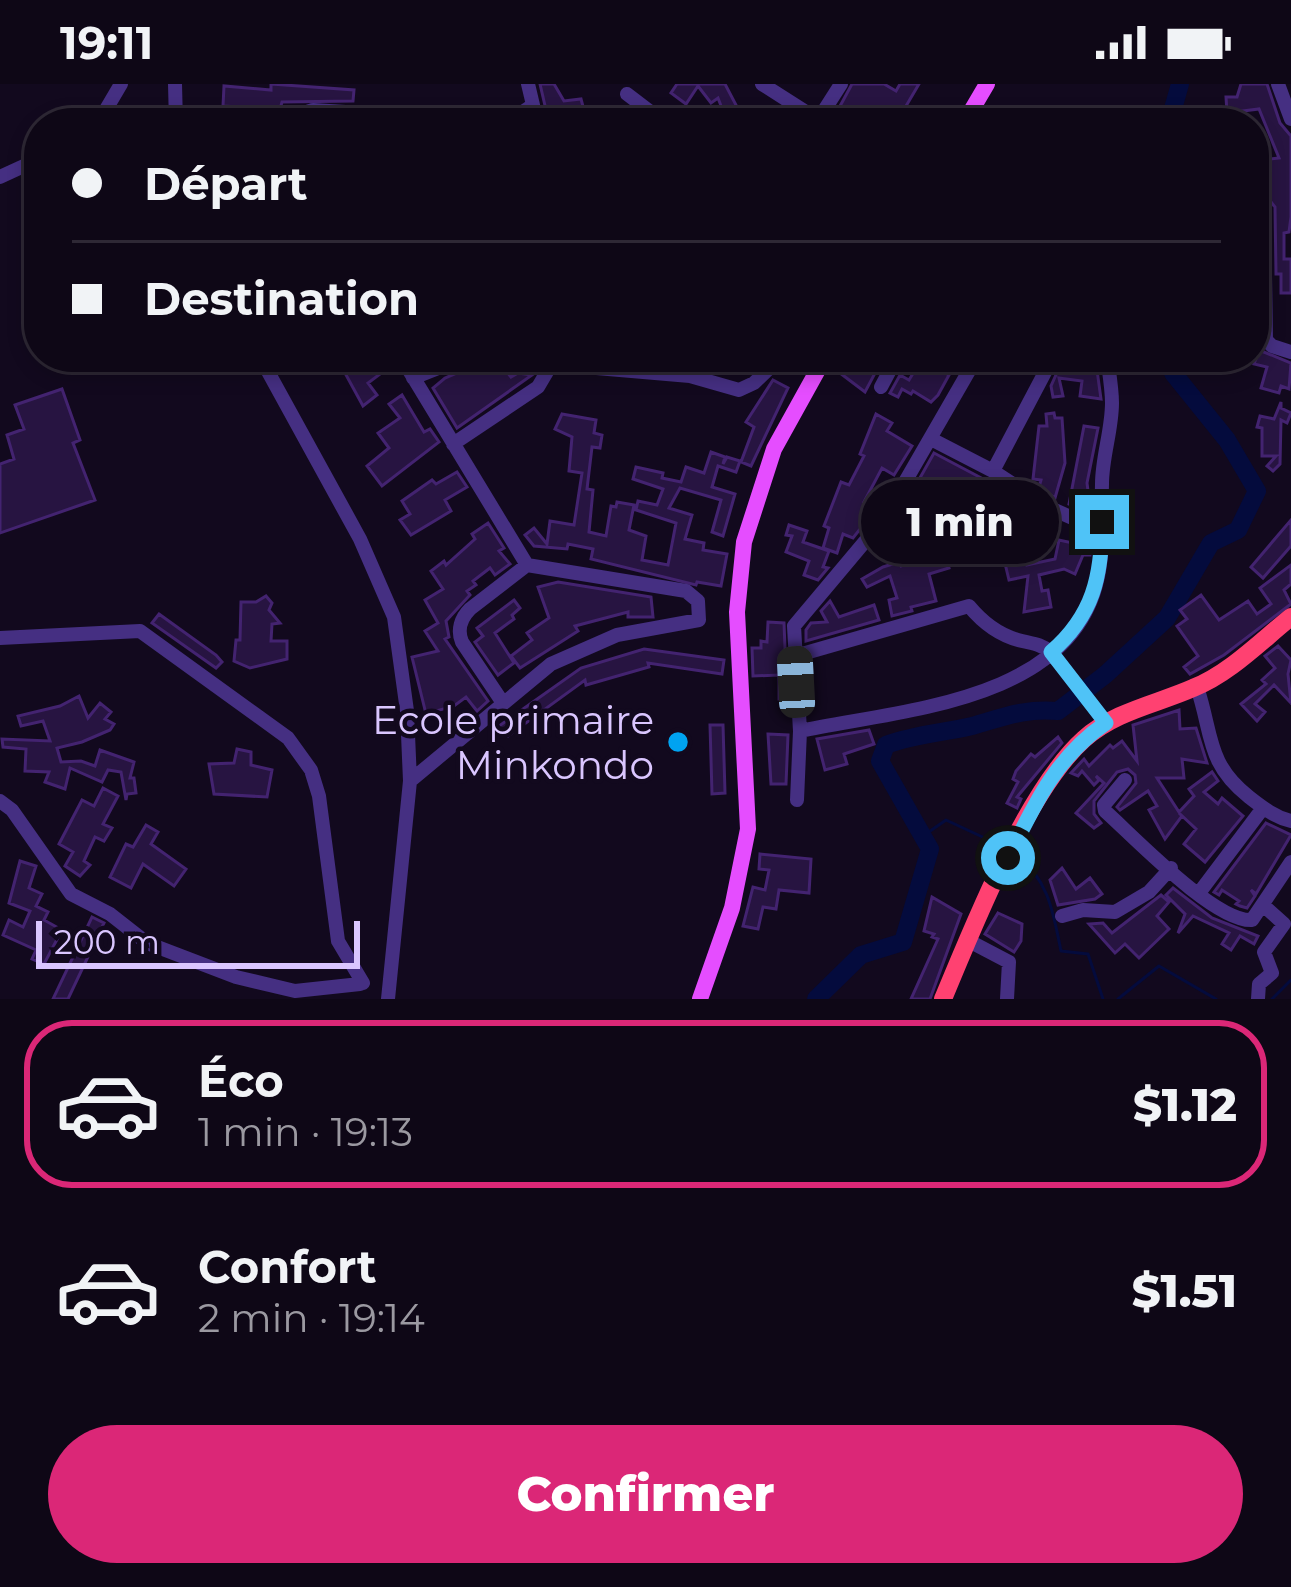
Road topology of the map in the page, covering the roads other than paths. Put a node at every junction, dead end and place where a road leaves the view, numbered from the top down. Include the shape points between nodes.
1 (762, 84) edge
2 (1278, 84) edge
3 (627, 94) dead end
4 (645, 108) edge
5 (799, 108) edge
6 (1291, 119) edge
7 (268, 372) edge
8 (410, 372) edge
9 (426, 372) edge
10 (547, 372) edge
11 (639, 372) edge
12 (766, 372) edge
13 (817, 372) edge
14 (889, 372) edge
15 (968, 372) edge
16 (1044, 372) edge
17 (1109, 372) edge
18 (413, 378) junction
19 (881, 387) dead end
20 (931, 439) junction
21 (453, 444) junction
22 (993, 471) junction
23 (1102, 531) junction
24 (527, 565) junction
25 (1291, 617) edge
26 (0, 638) edge
27 (1051, 652) junction
28 (795, 656) junction
29 (1197, 687) junction
30 (503, 703) junction
31 (1106, 723) junction
32 (800, 730) junction
33 (1125, 780) dead end
34 (410, 781) junction
35 (797, 800) dead end
36 (0, 801) edge
37 (1263, 808) junction
38 (1291, 821) edge
39 (1291, 862) edge
40 (1171, 868) junction
41 (1199, 893) junction
42 (1263, 904) junction
43 (1062, 916) dead end
44 (969, 941) junction
45 (361, 983) junction
46 (389, 992) edge
47 (1258, 998) edge
48 (342, 999) edge
49 (700, 999) edge
50 (944, 999) edge
51 (1007, 999) edge

1 - 5 street
2 - 6 street
3 - 4 street
7 - 34 street via 394,617
8 - 18 street
9 - 18 street
10 - 21 street via 538,387
11 - 12 street via 739,390
13 - 49 main road via 774,448 744,542 737,612 748,829 732,908
14 - 19 street
15 - 20 street
16 - 22 street
17 - 23 street
18 - 21 street
20 - 22 street
20 - 28 street via 872,535 794,626
21 - 24 street
22 - 23 street
23 - 27 street via 1089,604
24 - 30 street via 462,618 462,642
24 - 30 street via 686,591 698,601 699,620 608,638 542,669
25 - 29 highway
26 - 45 street via 140,631 288,738 319,796 338,941
27 - 28 street via 994,629 967,606
27 - 31 street
27 - 32 street via 973,694
28 - 32 street
29 - 31 highway
29 - 37 street via 1215,759
30 - 34 street
31 - 44 highway via 1048,780
32 - 35 street
33 - 40 street via 1104,808
34 - 46 street
36 - 45 street via 71,893 148,943 296,991
37 - 38 street
37 - 41 street
39 - 42 street
40 - 41 street
40 - 43 street via 1115,912
41 - 42 street via 1249,922
42 - 47 street via 1285,924 1264,952 1272,973 1259,983
44 - 50 highway
44 - 51 street via 1010,964
45 - 46 street
45 - 48 street

